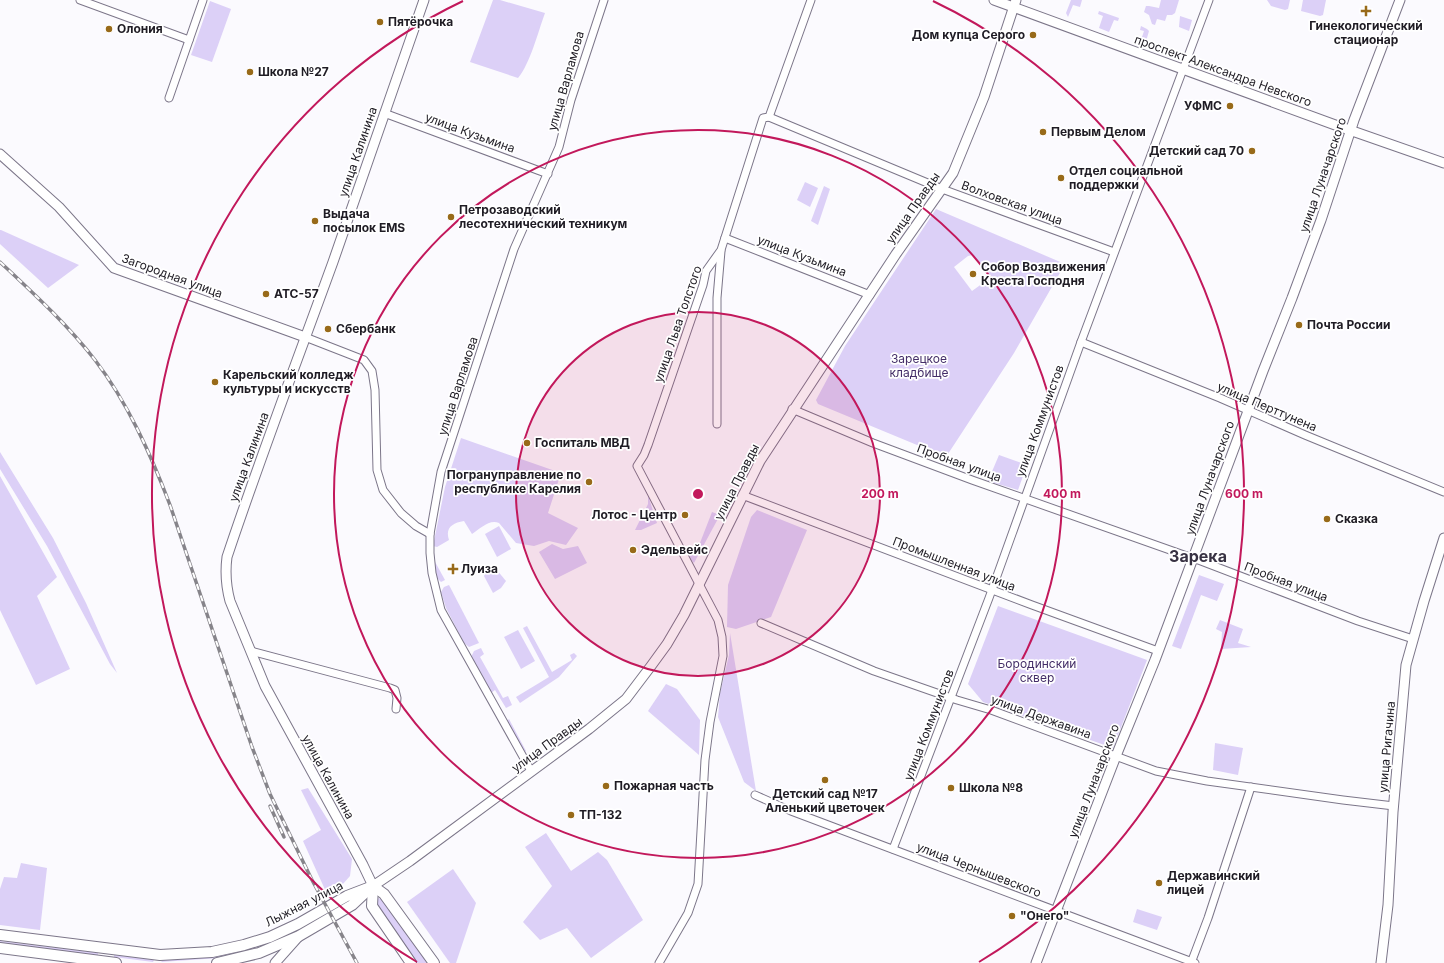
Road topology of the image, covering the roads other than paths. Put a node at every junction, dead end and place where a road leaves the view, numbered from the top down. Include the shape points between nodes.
1 (80, 0) edge
2 (203, 0) edge
3 (424, 0) edge
4 (604, 0) edge
5 (811, 0) edge
6 (994, 0) edge
7 (1210, 0) edge
8 (1400, 0) edge
9 (1015, 3) edge
10 (189, 40) junction
11 (1183, 70) junction
12 (169, 98) dead end
13 (384, 113) junction
14 (769, 117) junction
15 (1351, 131) junction
16 (0, 154) edge
17 (1444, 163) edge
18 (548, 174) junction
19 (942, 189) junction
20 (725, 238) junction
21 (721, 250) junction
22 (1114, 252) junction
23 (870, 295) junction
24 (305, 337) junction
25 (1081, 342) junction
26 (792, 409) junction
27 (1248, 410) junction
28 (717, 424) dead end
29 (1444, 492) edge
30 (742, 495) junction
31 (1024, 498) junction
32 (430, 534) junction
33 (1444, 538) edge
34 (1193, 558) junction
35 (700, 584) junction
36 (991, 590) junction
37 (761, 623) dead end
38 (1413, 639) junction
39 (251, 651) junction
40 (1158, 652) junction
41 (950, 698) junction
42 (396, 709) dead end
43 (1116, 756) junction
44 (531, 771) junction
45 (1251, 787) junction
46 (755, 795) dead end
47 (1394, 806) junction
48 (893, 850) junction
49 (372, 886) junction
50 (1057, 912) junction
51 (0, 935) edge
52 (299, 936) junction
53 (0, 948) edge
54 (108, 950) junction
55 (159, 959) edge
56 (111, 962) edge
57 (217, 963) edge
58 (275, 963) edge
59 (411, 963) edge
60 (434, 963) edge
61 (659, 963) edge
62 (1036, 963) edge
63 (1193, 963) edge
64 (1381, 963) edge

1 - 10 street
2 - 10 street
3 - 13 main road, улица Калинина
4 - 18 street, улица Варламова
5 - 14 street, улица Льва Толстого
6 - 9 main road, проспект Александра Невского
7 - 11 street, улица Коммунистов
8 - 15 main road, улица Луначарского
9 - 11 main road, проспект Александра Невского
9 - 19 main road, улица Правды via 984,97 953,173
10 - 12 street
11 - 15 main road, проспект Александра Невского
11 - 22 street, улица Коммунистов
13 - 18 street, улица Кузьмина
13 - 24 main road, улица Калинина
14 - 19 street, Волховская улица
14 - 20 street, улица Льва Толстого via 762,118
15 - 17 main road, проспект Александра Невского
15 - 27 main road, улица Луначарского via 1318,228
16 - 24 main road, Загородная улица via 59,207 114,268
18 - 32 street, улица Варламова via 514,249 440,479
19 - 22 street, Волховская улица
19 - 23 main road, улица Правды
20 - 21 street, улица Льва Толстого
20 - 23 street, улица Кузьмина
21 - 28 street via 717,298
21 - 35 street, улица Льва Толстого via 706,271 648,445 637,466
22 - 25 street, улица Коммунистов
23 - 26 main road, улица Правды
24 - 32 street via 364,360 372,371 375,390 377,470 383,490 401,513
24 - 39 main road, улица Калинина via 254,475 225,568 230,600
25 - 27 street, улица Перттунена
25 - 31 street, улица Коммунистов
26 - 30 main road, улица Правды via 760,460
26 - 31 street, Пробная улица via 873,443
27 - 29 street, улица Перттунена
27 - 34 main road, улица Луначарского
30 - 35 main road, улица Правды
30 - 36 street, Промышленная улица
31 - 34 street, Пробная улица
31 - 36 street, улица Коммунистов
32 - 44 street, улица Варламова via 432,573 441,610
33 - 38 main road, улица Ригачина
34 - 38 street, Пробная улица via 1358,621
34 - 40 main road, улица Луначарского
35 - 44 main road, улица Правды via 668,644 626,699 589,730
35 - 61 street via 718,620 723,656 705,760 698,884 688,913
36 - 40 street, Промышленная улица
36 - 41 street, улица Коммунистов
37 - 41 street, улица Державина via 870,670
38 - 47 main road, улица Ригачина via 1406,665
39 - 42 street via 390,688 395,690
39 - 49 main road, улица Калинина via 265,686
40 - 43 main road, улица Луначарского
41 - 43 street, улица Державина via 991,710
41 - 48 street, улица Коммунистов
43 - 45 street, улица Державина via 1156,771
43 - 50 main road, улица Луначарского
44 - 49 main road, улица Правды via 410,861
45 - 47 street, улица Державина
45 - 63 street
46 - 48 street, улица Чернышевского
47 - 64 main road, улица Ригачина via 1388,905
48 - 50 street, улица Чернышевского
49 - 52 main road, Лыжная улица via 352,905
49 - 55 main road, Лыжная улица via 347,896 270,937 212,952
49 - 59 main road via 372,906
49 - 60 main road via 384,894
50 - 62 main road, улица Луначарского
50 - 63 street, улица Чернышевского
51 - 54 main road, Лыжная улица
52 - 57 main road, Лыжная улица via 259,953
52 - 58 main road
53 - 56 main road
54 - 55 main road, Лыжная улица
54 - 56 main road

